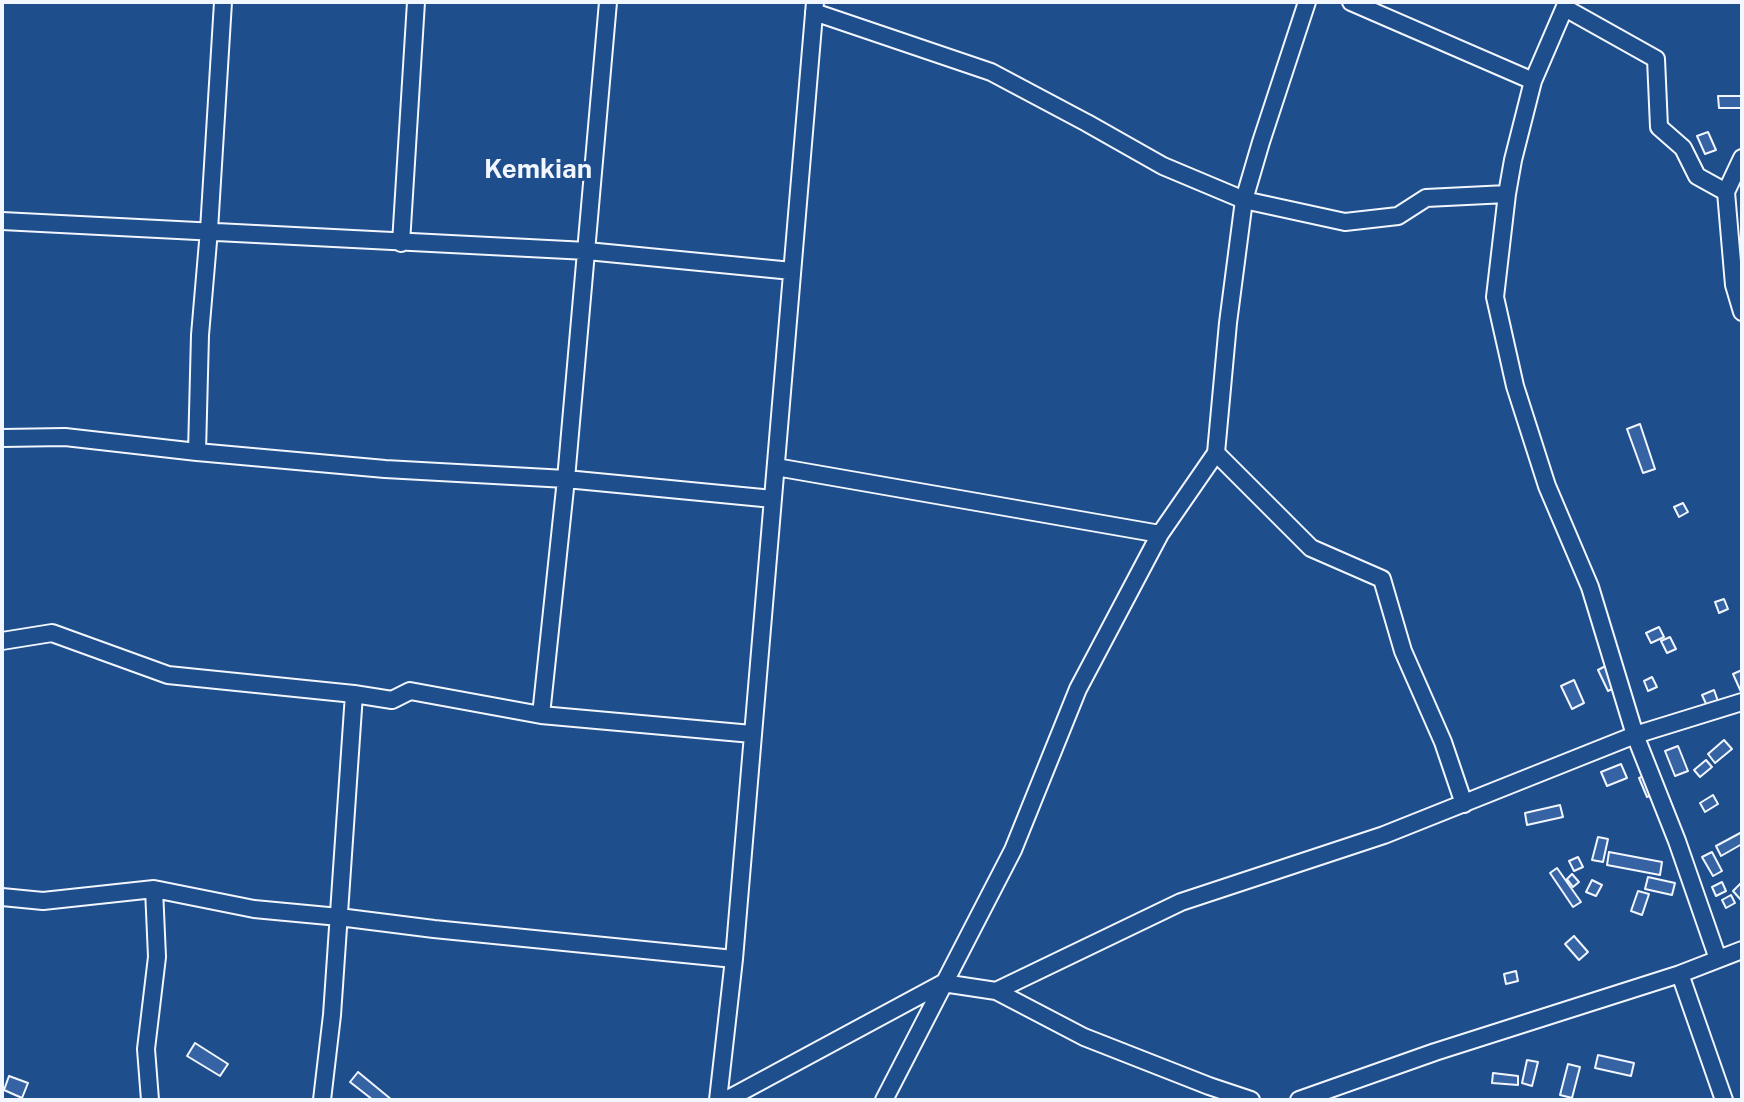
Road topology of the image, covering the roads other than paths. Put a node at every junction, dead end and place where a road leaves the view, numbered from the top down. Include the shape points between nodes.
1 (223, 2) edge
2 (416, 2) edge
3 (608, 2) edge
4 (1307, 2) edge
5 (1351, 2) edge
6 (1566, 5) edge
7 (815, 7) edge
8 (1533, 81) junction
9 (1742, 158) edge
10 (1726, 192) junction
11 (1507, 194) junction
12 (1244, 200) junction
13 (2, 221) edge
14 (209, 230) junction
15 (401, 243) junction
16 (587, 251) junction
17 (792, 271) junction
18 (1742, 312) edge
19 (2, 438) edge
20 (197, 452) junction
21 (1216, 453) junction
22 (776, 467) junction
23 (566, 479) junction
24 (773, 499) junction
25 (1160, 534) junction
26 (2, 641) edge
27 (354, 694) junction
28 (1742, 702) edge
29 (541, 715) junction
30 (752, 734) junction
31 (1635, 735) junction
32 (1464, 804) junction
33 (154, 889) junction
34 (2, 897) edge
35 (339, 917) junction
36 (1742, 950) edge
37 (734, 959) junction
38 (1718, 959) junction
39 (1680, 974) junction
40 (943, 983) junction
41 (996, 991) junction
42 (150, 1100) edge
43 (322, 1100) edge
44 (718, 1100) edge
45 (726, 1100) edge
46 (884, 1100) edge
47 (1251, 1100) edge
48 (1299, 1100) edge
49 (1724, 1100) edge

1 - 14 street
2 - 15 street
3 - 16 street
4 - 12 street
5 - 8 street
6 - 8 street
6 - 10 street via 1656,59 1659,127 1683,148 1697,176
7 - 12 street via 991,72 1163,166
7 - 17 street
8 - 11 street
9 - 10 street
10 - 18 street via 1734,285
11 - 12 street via 1426,198 1398,216 1345,222
11 - 31 street via 1495,297 1512,371 1547,486 1590,587
12 - 21 street
13 - 14 street
14 - 15 street
14 - 20 street
15 - 16 street
16 - 17 street
16 - 23 street
17 - 22 street
19 - 20 street via 65,437
20 - 23 street
21 - 25 street
21 - 32 street via 1311,548 1382,579 1403,651
22 - 24 street
22 - 25 street
23 - 24 street
23 - 29 street
24 - 30 street
25 - 40 street via 1078,689 1013,850
26 - 27 street via 52,633 168,675
27 - 29 street via 392,700 410,691
27 - 35 street
28 - 31 street
29 - 30 street
30 - 37 street
31 - 32 street
31 - 38 street
32 - 41 street via 1181,902
33 - 34 street via 43,901
33 - 35 street via 254,909
33 - 42 street via 157,957 146,1049
35 - 37 street
35 - 43 street
36 - 38 street
37 - 44 street
38 - 39 street
39 - 48 street
39 - 49 street
40 - 41 street
40 - 45 street
40 - 46 street
41 - 47 street via 1084,1037

